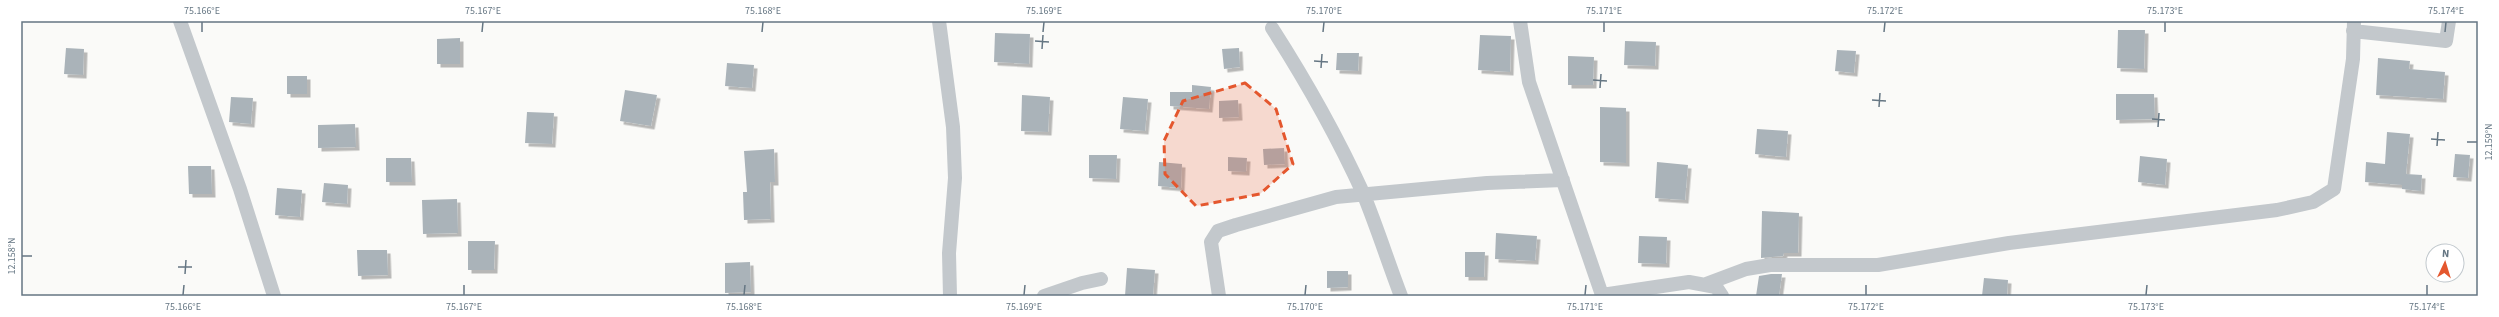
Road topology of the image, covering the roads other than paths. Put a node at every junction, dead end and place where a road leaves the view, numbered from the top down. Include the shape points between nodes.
1 (180, 21) edge
2 (939, 21) edge
3 (1520, 21) edge
4 (2449, 21) edge
5 (2354, 26) edge
6 (1272, 28) dead end
7 (1563, 180) junction
8 (1363, 194) junction
9 (1101, 279) dead end
10 (1706, 284) junction
11 (274, 296) edge
12 (950, 296) edge
13 (1044, 296) edge
14 (1218, 296) edge
15 (1401, 296) edge
16 (1601, 296) edge
17 (1722, 296) edge

1 - 11 street via 240,189
2 - 12 street via 954,127 955,178 949,253
3 - 7 street via 1529,82
4 - 5 street via 2446,41
5 - 10 street via 2351,74 2334,189 2313,202 2277,210 2008,243 1878,265 1770,265 1746,269
6 - 8 street via 1310,87
7 - 8 street via 1487,183
7 - 16 street
8 - 14 street via 1336,197 1218,232 1211,242
8 - 15 street
9 - 13 street
10 - 16 street via 1689,282
10 - 17 street via 1716,286

